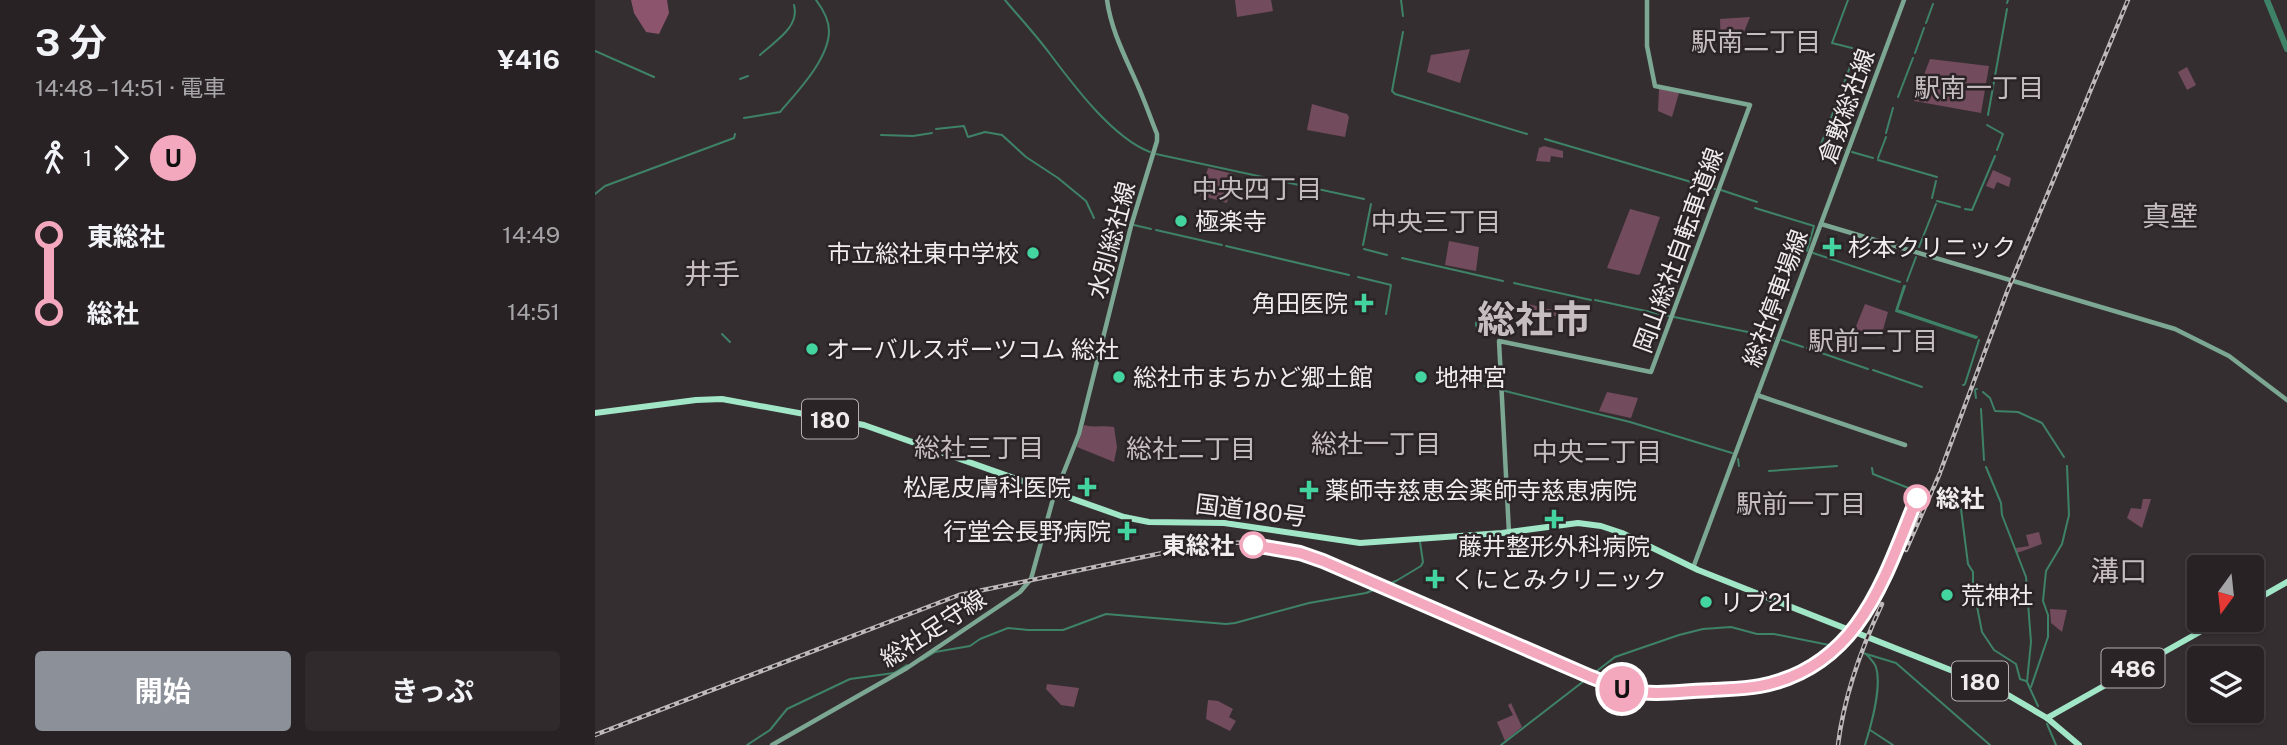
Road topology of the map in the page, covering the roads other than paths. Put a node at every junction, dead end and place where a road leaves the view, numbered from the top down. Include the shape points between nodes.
1 (1107, 0) edge
2 (1647, 0) edge
3 (1904, 0) edge
4 (1821, 224) junction
5 (1757, 395) junction
6 (2287, 400) edge
7 (595, 413) edge
8 (1905, 445) dead end
9 (1055, 492) junction
10 (1509, 533) junction
11 (1693, 568) junction
12 (2287, 582) edge
13 (2265, 595) edge
14 (2200, 632) edge
15 (2047, 718) junction
16 (772, 745) edge
17 (2079, 745) edge

1 - 9 main road, 水別総社線 via 1123,57 1143,96 1157,141 1124,251 1085,412
2 - 10 main road, 岡山総社自転車道線 via 1647,46 1655,86 1750,105 1651,372 1499,341
3 - 4 main road, 倉敷総社線
4 - 5 main road, 総社停車場線
4 - 6 main road, 総社停車場線 via 2145,319 2195,338 2242,365
5 - 8 main road, 総社停車場線
5 - 11 main road
7 - 9 highway, 国道180号 / 180 via 722,400 864,425
9 - 10 highway, 国道180号 / 180 via 1134,520 1224,523 1354,543
9 - 16 main road, 総社足守線 via 1026,587 907,668
10 - 11 highway, 国道180号 / 180 via 1595,524
11 - 15 highway, 国道180号 / 180 via 1996,688
12 - 13 highway
14 - 15 highway, 486
15 - 17 highway, 国道180号 / 180

